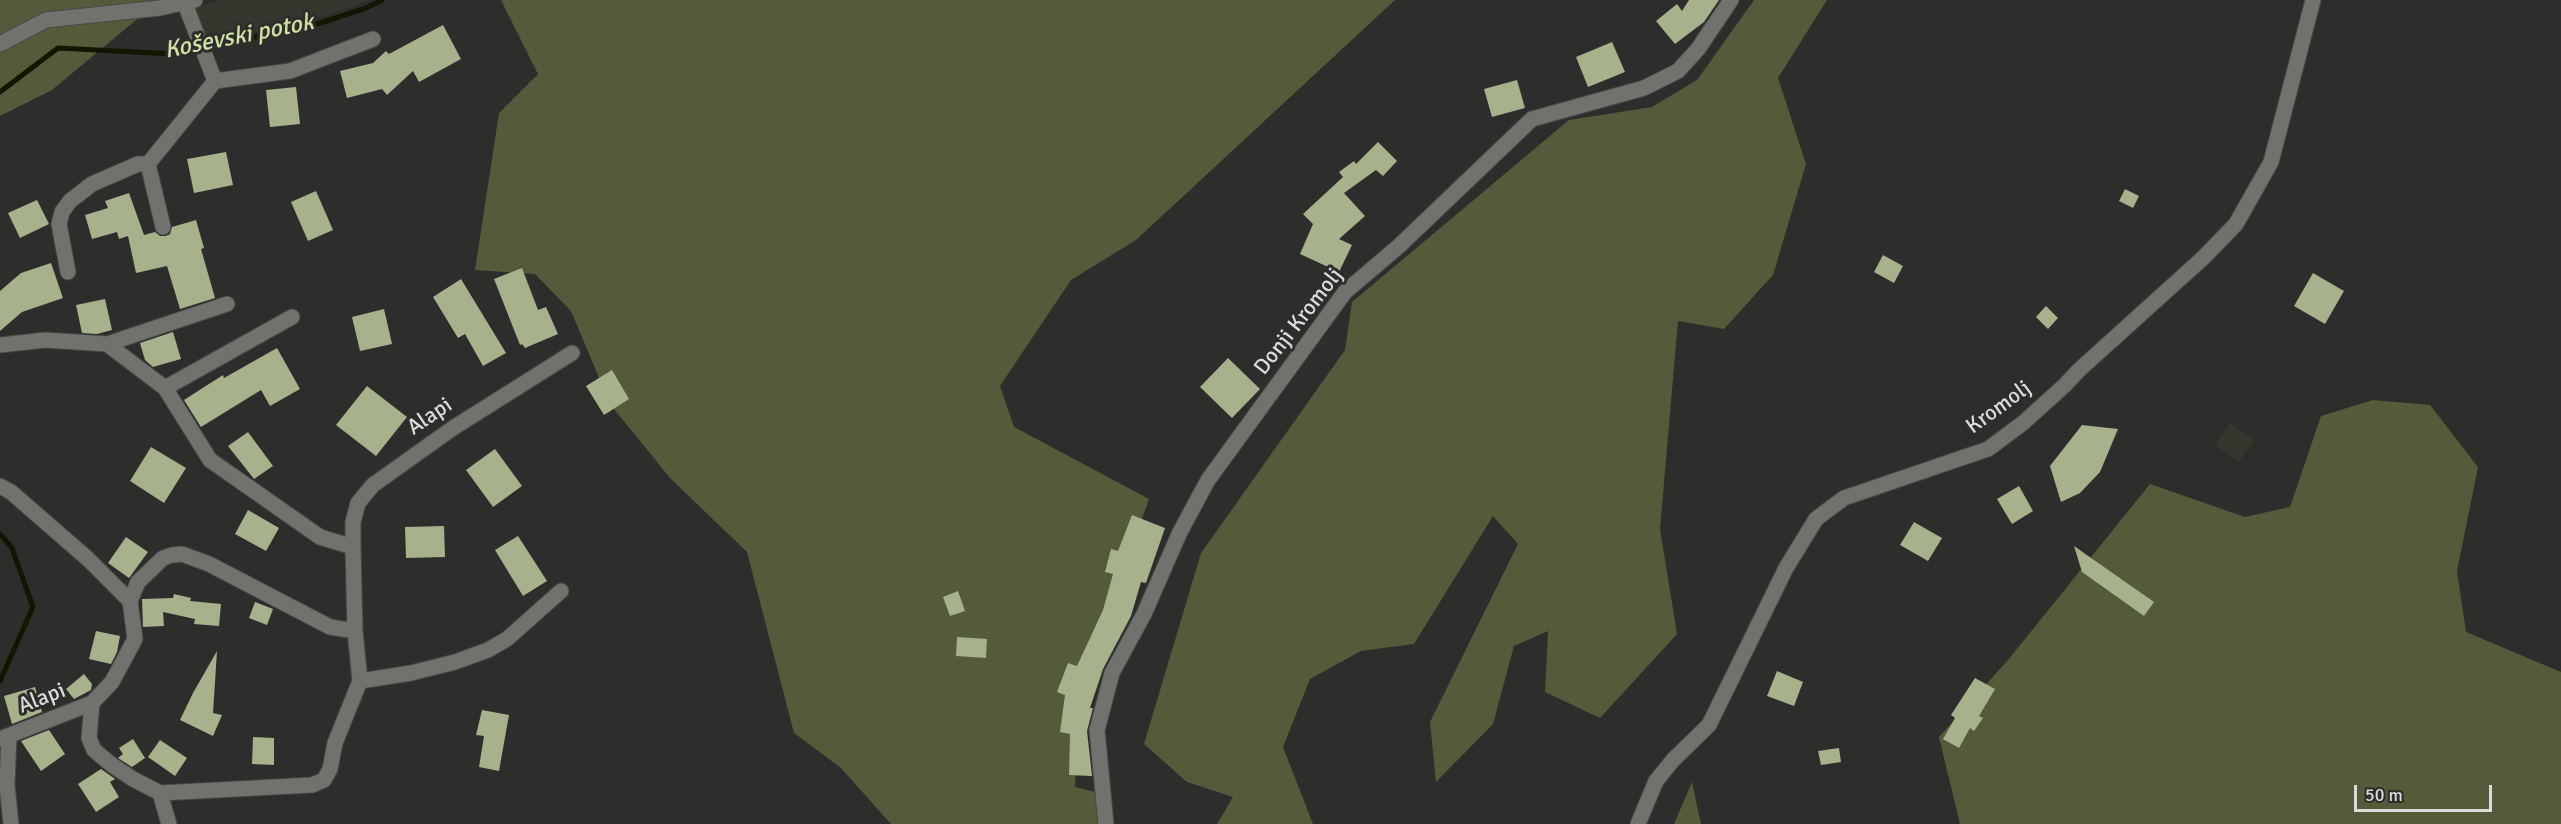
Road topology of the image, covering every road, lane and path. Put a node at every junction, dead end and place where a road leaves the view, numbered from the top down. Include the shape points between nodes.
1 (1731, 0) edge
2 (2313, 0) edge
3 (190, 2) edge
4 (373, 39) dead end
5 (0, 44) edge
6 (215, 81) junction
7 (148, 164) junction
8 (163, 227) dead end
9 (68, 272) dead end
10 (227, 304) dead end
11 (292, 316) dead end
12 (107, 344) junction
13 (0, 345) edge
14 (572, 353) dead end
15 (165, 388) junction
16 (0, 473) edge
17 (5, 489) edge
18 (354, 547) junction
19 (561, 591) dead end
20 (130, 601) junction
21 (355, 631) junction
22 (360, 681) junction
23 (92, 703) junction
24 (4, 737) edge
25 (0, 759) edge
26 (160, 793) junction
27 (11, 824) edge
28 (170, 824) edge
29 (1106, 824) edge
30 (1638, 824) edge

1 - 29 street, Donji Kromolj via 1678,72 1644,88 1532,119 1345,292 1208,480 1112,673 1097,730
2 - 30 street, Kromolj via 2271,162 2236,224 2023,423 1988,449 1844,498 1816,519 1786,568 1709,725 1656,781
3 - 5 street via 46,20
3 - 6 street via 195,31
4 - 6 street via 290,71
6 - 7 street
7 - 8 street
7 - 9 street via 138,164 92,184 70,201 59,224
10 - 12 street
11 - 15 street
12 - 13 street via 45,340
12 - 15 street
14 - 18 street, Alapi via 453,428 373,485 358,503
15 - 18 street via 210,460 320,537
16 - 17 street
17 - 20 street via 88,559
18 - 21 street, Alapi
19 - 22 street via 507,639 488,650 455,662
20 - 21 street via 138,582 163,558 182,554 330,627
20 - 23 street, Alapi via 135,639 112,682
21 - 22 street, Alapi
22 - 26 street, Alapi via 324,780 312,785
23 - 24 street, Alapi
23 - 26 street, Alapi via 89,738 94,750 133,779
24 - 25 street, Alapi
24 - 27 street, Alapi
26 - 28 street

